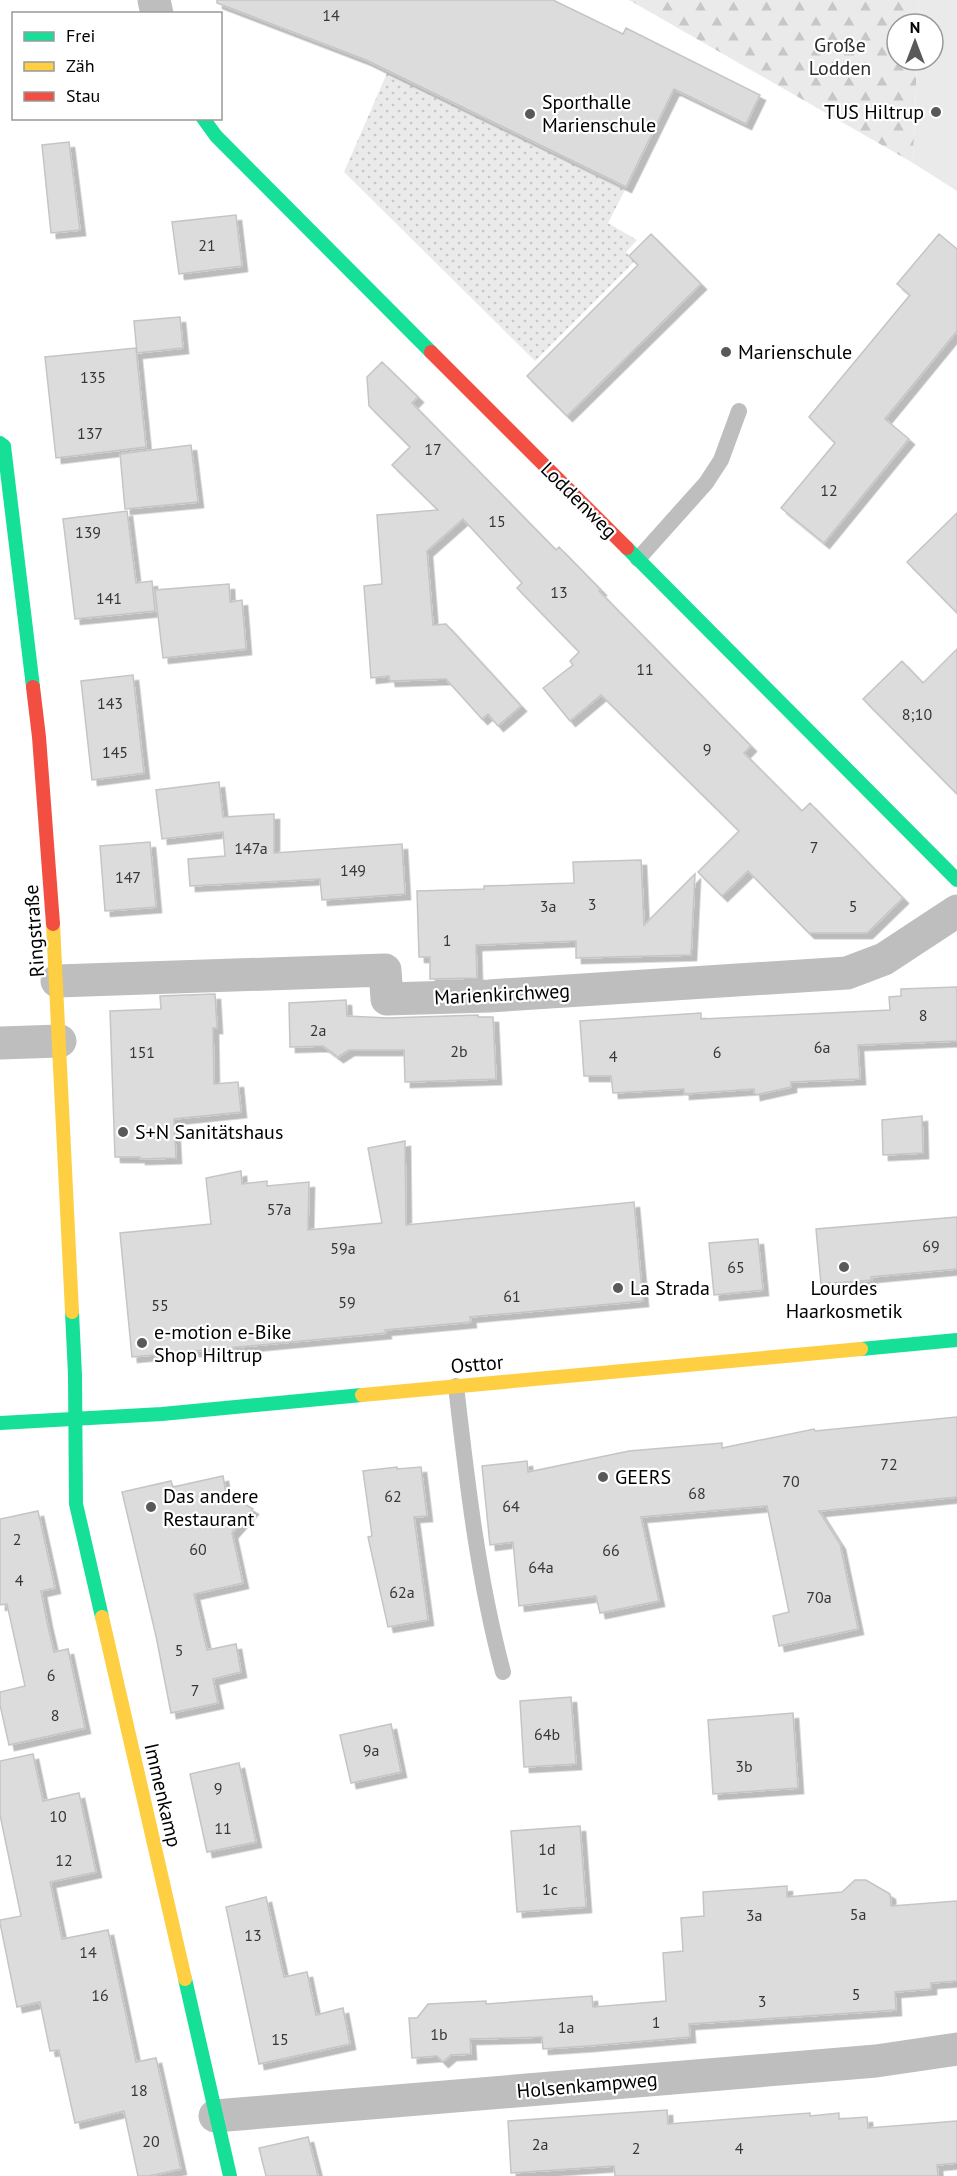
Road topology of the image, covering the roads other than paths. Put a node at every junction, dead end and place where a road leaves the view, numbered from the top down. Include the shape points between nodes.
1 (204, 120) edge
2 (739, 411) dead end
3 (0, 443) edge
4 (638, 559) junction
5 (957, 880) edge
6 (957, 911) edge
7 (57, 981) junction
8 (60, 1041) junction
9 (0, 1043) edge
10 (957, 1340) edge
11 (456, 1386) junction
12 (75, 1420) junction
13 (0, 1423) edge
14 (503, 1672) dead end
15 (957, 2049) edge
16 (215, 2116) junction
17 (230, 2176) edge

1 - 4 street, Loddenweg via 216,136
2 - 4 lane via 721,460 706,483
3 - 7 street, Ringstraße via 4,446 39,737
4 - 5 street, Loddenweg
6 - 7 street, Marienkirchweg via 884,959 847,973 387,999 385,970
7 - 8 street, Ringstraße
8 - 9 street
8 - 12 street, Ringstraße
10 - 11 street, Osttor
11 - 12 street, Osttor
11 - 14 lane via 478,1551
12 - 13 street, Osttor
12 - 16 street, Immenkamp via 76,1504
15 - 16 street, Holsenkampweg via 876,2061
16 - 17 street, Immenkamp

